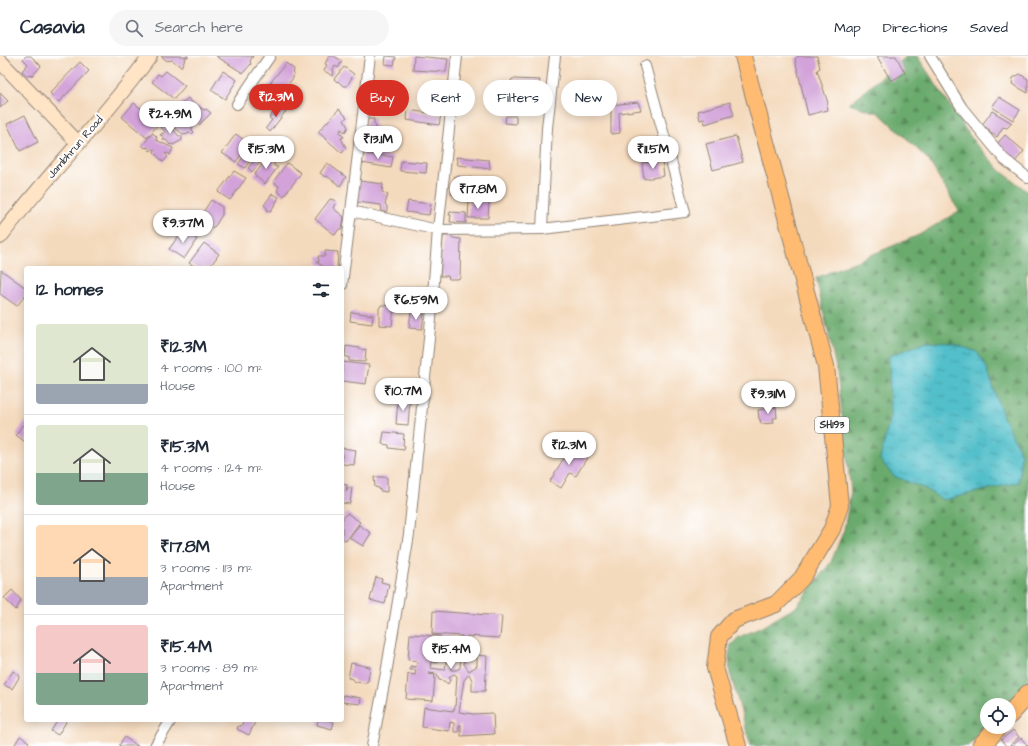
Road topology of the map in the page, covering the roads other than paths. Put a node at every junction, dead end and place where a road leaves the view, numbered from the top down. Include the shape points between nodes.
1 (150, 56) edge
2 (270, 56) edge
3 (370, 56) edge
4 (457, 56) edge
5 (555, 56) edge
6 (743, 56) edge
7 (930, 56) edge
8 (0, 61) edge
9 (644, 66) dead end
10 (237, 104) dead end
11 (78, 143) junction
12 (1028, 178) edge
13 (350, 211) junction
14 (542, 229) junction
15 (438, 230) junction
16 (0, 238) edge
17 (344, 266) edge
18 (1028, 694) edge
19 (1016, 707) edge
20 (171, 722) edge
21 (991, 734) edge
22 (155, 746) edge
23 (372, 746) edge
24 (738, 746) edge
25 (980, 746) edge

1 - 11 street, Jambhrun Road via 129,86
2 - 10 street
3 - 13 street
4 - 15 street
5 - 14 street via 547,128
6 - 24 main road, SH193 via 826,366 840,506 832,529 802,578 776,604 734,620 719,637 715,668
7 - 12 street via 962,108 1004,159
8 - 11 street
9 - 14 street via 685,212
11 - 16 street, Jambhrun Road
13 - 15 street
13 - 17 street
14 - 15 street
15 - 23 street via 409,534
18 - 19 highway
20 - 22 street
21 - 25 highway

